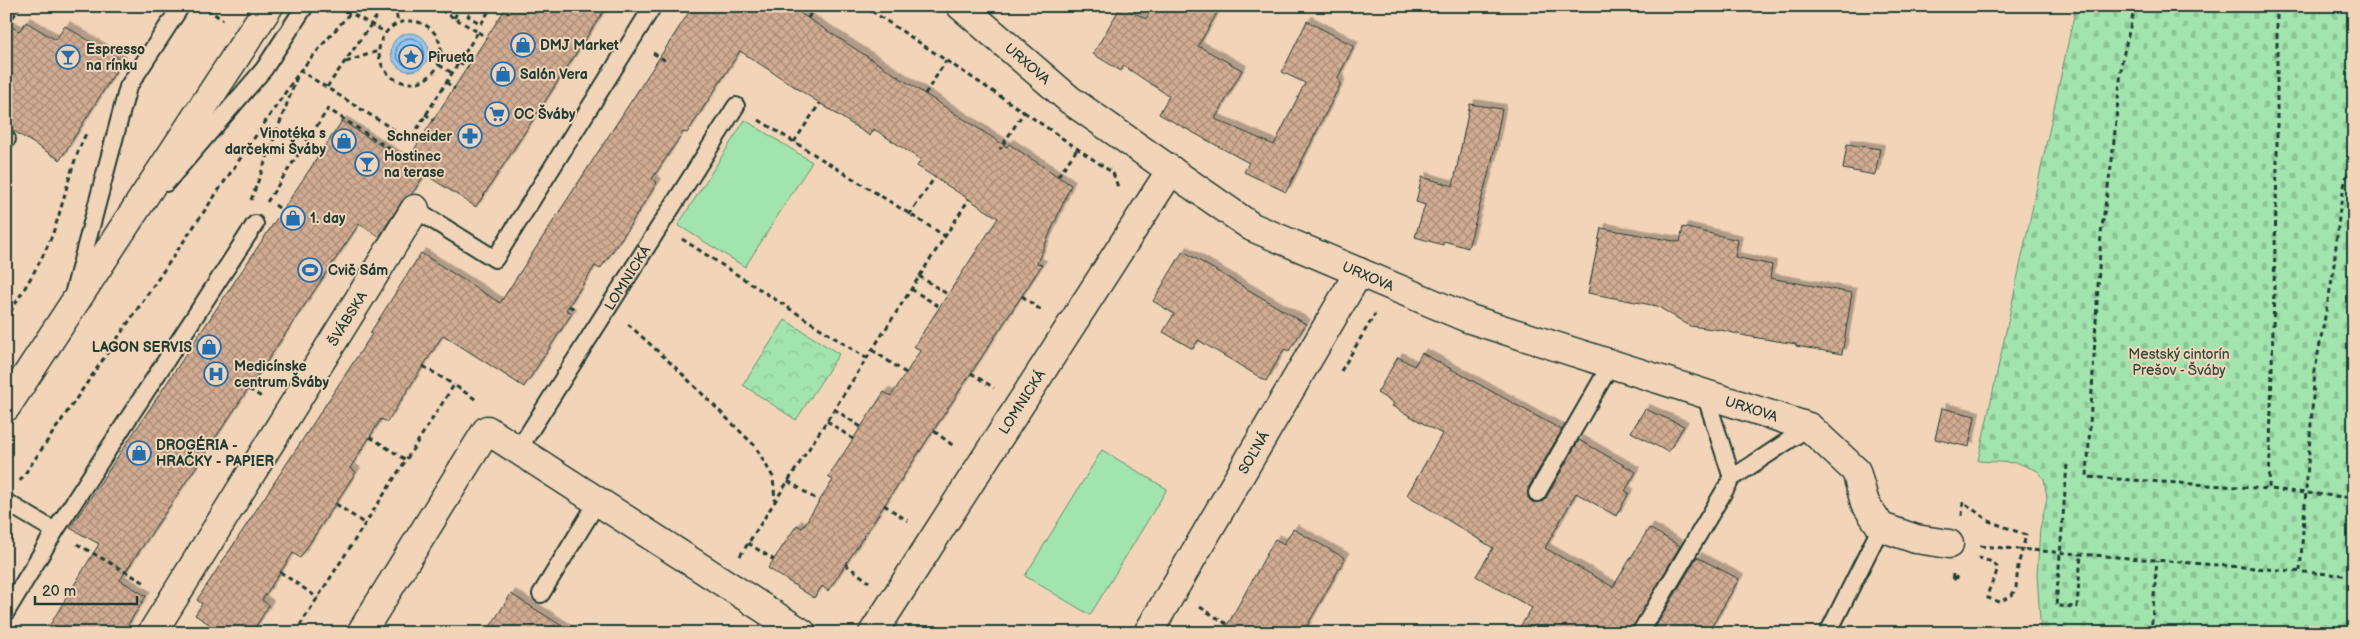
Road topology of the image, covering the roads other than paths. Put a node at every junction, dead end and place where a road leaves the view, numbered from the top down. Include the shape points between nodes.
1 (181, 6) edge
2 (268, 6) edge
3 (304, 6) edge
4 (653, 6) edge
5 (961, 6) edge
6 (976, 15) edge
7 (736, 106) road end
8 (1171, 170) junction
9 (415, 209) joint
10 (255, 224) dead end
11 (110, 249) junction
12 (1360, 272) junction
13 (68, 312) junction
14 (1611, 364) junction
15 (1705, 394) junction
16 (6, 407) edge
17 (1809, 427) junction
18 (518, 450) junction
19 (1732, 478) junction
20 (1537, 493) dead end
21 (598, 501) junction
22 (6, 502) edge
23 (1881, 527) junction
24 (55, 531) junction
25 (1955, 544) road end
26 (541, 594) dead end
27 (6, 612) edge
28 (152, 633) edge
29 (361, 633) edge
30 (802, 633) edge
31 (873, 633) edge
32 (1148, 633) edge
33 (1640, 633) edge
34 (1828, 633) edge

1 - 13 lane via 128,87
2 - 11 street
3 - 11 lane via 264,69
4 - 9 lane, ŠVÁBSKA via 495,259
5 - 6 street, URXOVA
6 - 8 street, URXOVA via 1070,100
7 - 18 lane, LOMNICKÁ
8 - 12 street, URXOVA via 1252,227
8 - 31 street, LOMNICKÁ
9 - 28 street, ŠVÁBSKA
10 - 24 lane
11 - 13 street
12 - 14 street, URXOVA via 1470,319
12 - 32 street, SOĽNÁ
13 - 16 street
14 - 15 street, URXOVA
14 - 20 lane
15 - 17 street, URXOVA
15 - 19 lane
17 - 19 lane, URXOVA
17 - 23 street, URXOVA via 1856,470 1865,503
18 - 21 street
18 - 29 street via 487,430
19 - 33 lane, URXOVA
21 - 26 lane
21 - 30 street
22 - 24 lane
23 - 25 street via 1916,539
23 - 34 lane
24 - 27 lane

